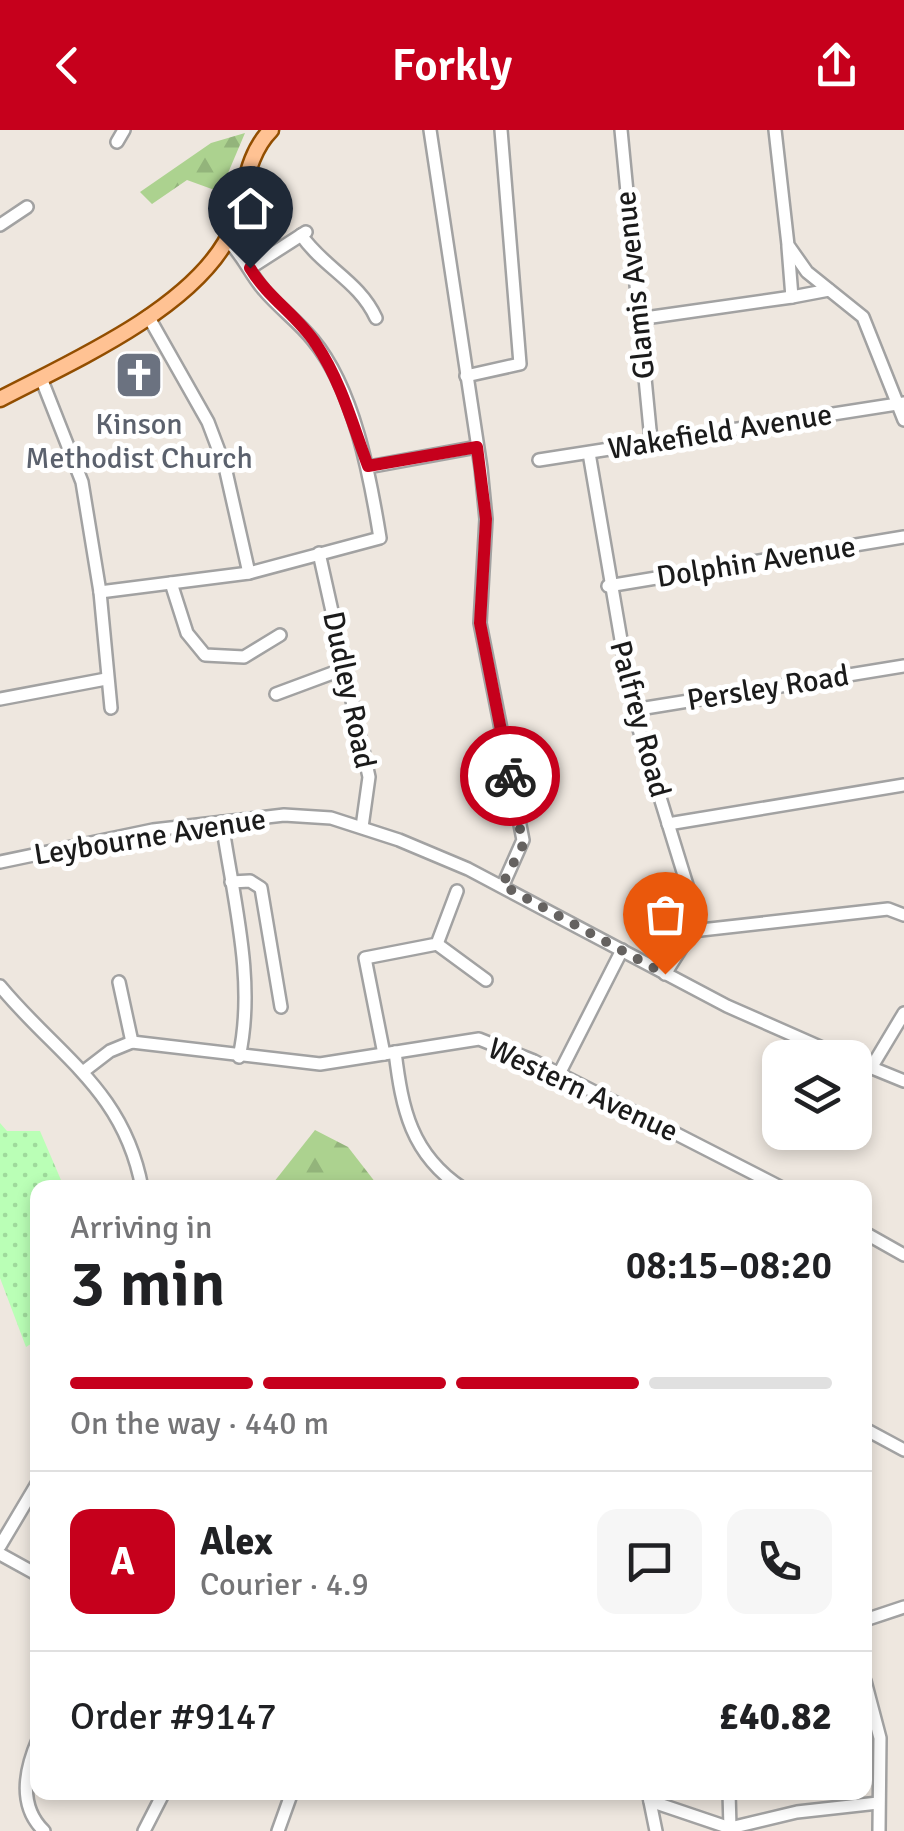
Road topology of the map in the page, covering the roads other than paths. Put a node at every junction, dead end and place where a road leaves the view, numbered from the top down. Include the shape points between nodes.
1 (124, 130) edge
2 (271, 130) edge
3 (430, 130) edge
4 (775, 130) edge
5 (619, 131) edge
6 (518, 132) edge
7 (501, 133) edge
8 (117, 142) dead end
9 (27, 206) dead end
10 (0, 226) edge
11 (227, 240) junction
12 (788, 245) junction
13 (250, 268) junction
14 (829, 290) junction
15 (792, 297) junction
16 (148, 316) junction
17 (376, 318) dead end
18 (638, 319) junction
19 (466, 376) junction
20 (41, 378) junction
21 (0, 400) edge
22 (902, 404) edge
23 (904, 420) edge
24 (651, 440) junction
25 (477, 447) junction
26 (589, 452) junction
27 (539, 460) dead end
28 (368, 466) junction
29 (904, 538) edge
30 (319, 554) junction
31 (249, 573) junction
32 (171, 583) junction
33 (608, 586) junction
34 (100, 592) junction
35 (280, 635) dead end
36 (904, 666) edge
37 (346, 668) junction
38 (108, 686) junction
39 (122, 689) dead end
40 (276, 694) dead end
41 (7, 702) edge
42 (112, 708) dead end
43 (633, 710) junction
44 (904, 785) edge
45 (222, 822) junction
46 (668, 824) junction
47 (362, 827) junction
48 (0, 862) edge
49 (231, 882) junction
50 (502, 885) junction
51 (457, 891) dead end
52 (904, 915) edge
53 (692, 930) junction
54 (437, 944) junction
55 (622, 950) junction
56 (665, 974) junction
57 (486, 980) dead end
58 (119, 982) dead end
59 (0, 986) edge
60 (281, 1007) dead end
61 (904, 1012) edge
62 (807, 1040) edge
63 (132, 1042) junction
64 (389, 1053) junction
65 (239, 1057) junction
66 (872, 1068) joint
67 (84, 1071) junction
68 (559, 1074) junction
69 (904, 1081) edge
70 (139, 1180) edge
71 (453, 1180) edge
72 (766, 1180) edge
73 (872, 1237) edge
74 (904, 1255) edge
75 (872, 1433) edge
76 (904, 1450) edge
77 (30, 1498) edge
78 (0, 1550) edge
79 (30, 1570) edge
80 (904, 1608) edge
81 (872, 1618) edge
82 (872, 1708) edge
83 (30, 1770) edge
84 (160, 1800) edge
85 (289, 1800) edge
86 (650, 1800) edge
87 (657, 1800) edge
88 (729, 1800) edge
89 (878, 1803) junction
90 (730, 1828) junction
91 (44, 1831) edge
92 (144, 1831) edge
93 (278, 1831) edge
94 (656, 1831) edge
95 (879, 1831) edge

1 - 8 street
2 - 11 main road via 250,164
3 - 19 street
4 - 12 street
5 - 18 street, Glamis Avenue
6 - 7 street
7 - 19 street via 520,364
9 - 10 street
11 - 13 street
11 - 16 main road via 188,287
12 - 14 street
12 - 15 street
13 - 17 street via 304,234 340,279 364,292
13 - 28 street via 315,341
14 - 15 street
14 - 22 street via 863,317
15 - 18 street
16 - 20 main road
16 - 31 street via 208,422
18 - 24 street, Glamis Avenue
19 - 25 street
20 - 21 main road
20 - 34 street via 82,482
22 - 23 street
22 - 24 street, Wakefield Avenue
24 - 26 street, Wakefield Avenue
25 - 28 street
25 - 50 street via 486,519 480,623 523,840
26 - 27 street, Wakefield Avenue
26 - 33 street, Palfrey Road
28 - 30 street via 380,538
29 - 33 street, Dolphin Avenue
30 - 31 street
30 - 37 street, Dudley Road
31 - 32 street
32 - 34 street
32 - 35 street via 187,633 205,656 244,656
33 - 43 street, Palfrey Road
34 - 38 street
36 - 43 street, Persley Road
37 - 40 street
37 - 47 street, Dudley Road via 370,788
38 - 39 street
38 - 41 street
38 - 42 street
43 - 46 street, Palfrey Road
44 - 46 street
45 - 47 street, Leybourne Avenue via 300,815
45 - 48 street, Leybourne Avenue
45 - 49 street
46 - 53 street, Palfrey Road via 696,914
47 - 50 street, Leybourne Avenue
49 - 60 street via 260,888
49 - 65 street via 247,1008
50 - 55 street, Leybourne Avenue
51 - 54 street
52 - 53 street via 888,909
53 - 56 street
54 - 57 street
54 - 64 street via 364,958
55 - 56 street, Leybourne Avenue
55 - 68 street
56 - 62 street, Leybourne Avenue
58 - 63 street
59 - 67 street
61 - 66 street
63 - 65 street, Western Avenue
63 - 67 street
64 - 65 street, Western Avenue via 320,1064
64 - 68 street, Western Avenue via 479,1039
64 - 71 street via 409,1128
66 - 69 street
67 - 70 street via 121,1122
68 - 72 street, Western Avenue
73 - 74 street
75 - 76 street
77 - 78 street
78 - 79 street
80 - 81 street
82 - 89 street via 880,1738
83 - 91 street via 30,1810
84 - 92 street
85 - 93 street
86 - 94 street
87 - 90 street
88 - 90 street
89 - 90 street
89 - 95 street

